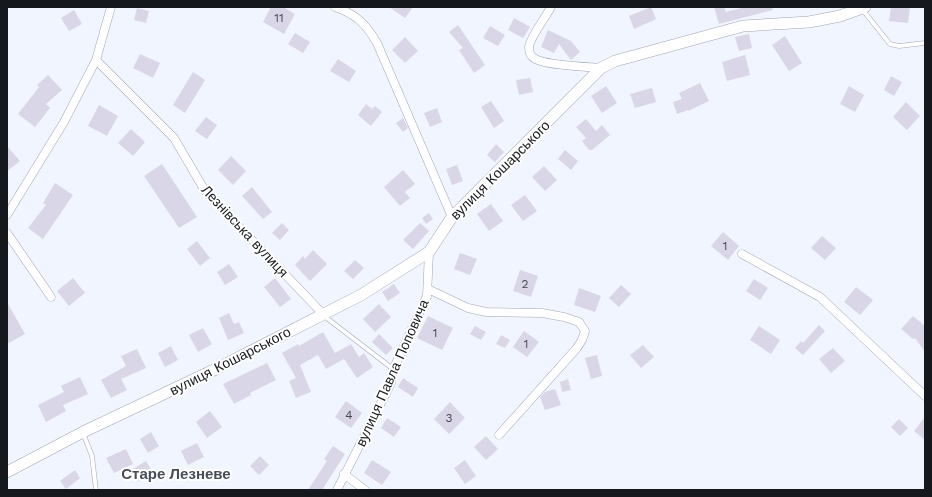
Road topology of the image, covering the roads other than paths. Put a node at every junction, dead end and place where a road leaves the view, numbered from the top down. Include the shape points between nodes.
1 (111, 7) edge
2 (335, 7) edge
3 (552, 7) edge
4 (863, 8) edge
5 (925, 43) edge
6 (96, 60) junction
7 (601, 68) junction
8 (7, 215) edge
9 (452, 217) junction
10 (7, 233) edge
11 (429, 252) junction
12 (742, 254) dead end
13 (428, 289) junction
14 (51, 297) dead end
15 (323, 314) junction
16 (393, 370) junction
17 (925, 396) edge
18 (83, 432) junction
19 (499, 435) dead end
20 (7, 472) edge
21 (344, 474) junction
22 (96, 490) edge
23 (337, 490) edge
24 (366, 490) edge

1 - 6 street
2 - 9 street via 355,16 367,27 377,43
3 - 7 street via 529,47 534,59
4 - 5 lane via 890,44 899,46
4 - 7 street, вулиця Кошарського via 809,22 743,26 615,61
6 - 8 street via 64,122
6 - 15 street, Лезнівська вулиця via 174,138 205,191
7 - 9 street, вулиця Кошарського
9 - 11 street, вулиця Кошарського
10 - 14 street
11 - 13 street, вулиця Павла Поповича
11 - 15 street, вулиця Кошарського via 361,295
12 - 17 street via 820,297
13 - 16 street, вулиця Павла Поповича
13 - 19 street via 468,308 486,312 542,313 564,317 579,322 585,331 577,348
15 - 16 lane, Лезнівська вулиця
15 - 18 street, вулиця Кошарського via 216,369
16 - 21 street, вулиця Павла Поповича via 391,383
18 - 20 street, вулиця Кошарського
18 - 22 lane via 92,456
21 - 23 street, вулиця Павла Поповича
21 - 24 street

